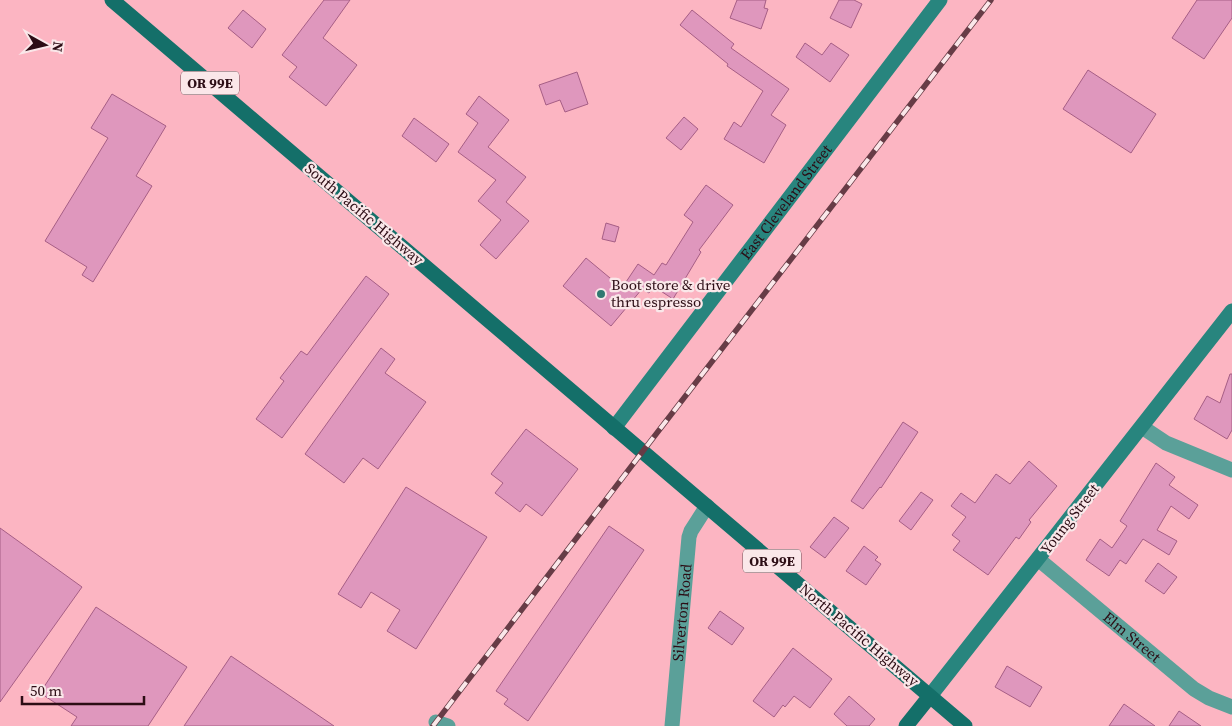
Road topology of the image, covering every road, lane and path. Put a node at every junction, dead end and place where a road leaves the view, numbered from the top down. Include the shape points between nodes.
1 (112, 0) edge
2 (940, 0) edge
3 (1232, 311) edge
4 (1142, 427) junction
5 (614, 428) junction
6 (1232, 470) edge
7 (707, 506) junction
8 (1038, 559) junction
9 (930, 696) junction
10 (1232, 707) edge
11 (672, 726) edge
12 (906, 726) edge
13 (965, 726) edge

1 - 5 main road, South Pacific Highway / OR 99E
2 - 5 street, East Cleveland Street
3 - 4 street, Young Street
4 - 6 street via 1166,443
4 - 8 street, Young Street
5 - 7 main road, North Pacific Highway / OR 99E
7 - 9 main road, North Pacific Highway / OR 99E
7 - 11 street, Silverton Road via 689,537
8 - 9 street, Young Street
8 - 10 street, Elm Street via 1194,689
9 - 12 main road, Young Street
9 - 13 main road, North Pacific Highway / OR 99E

